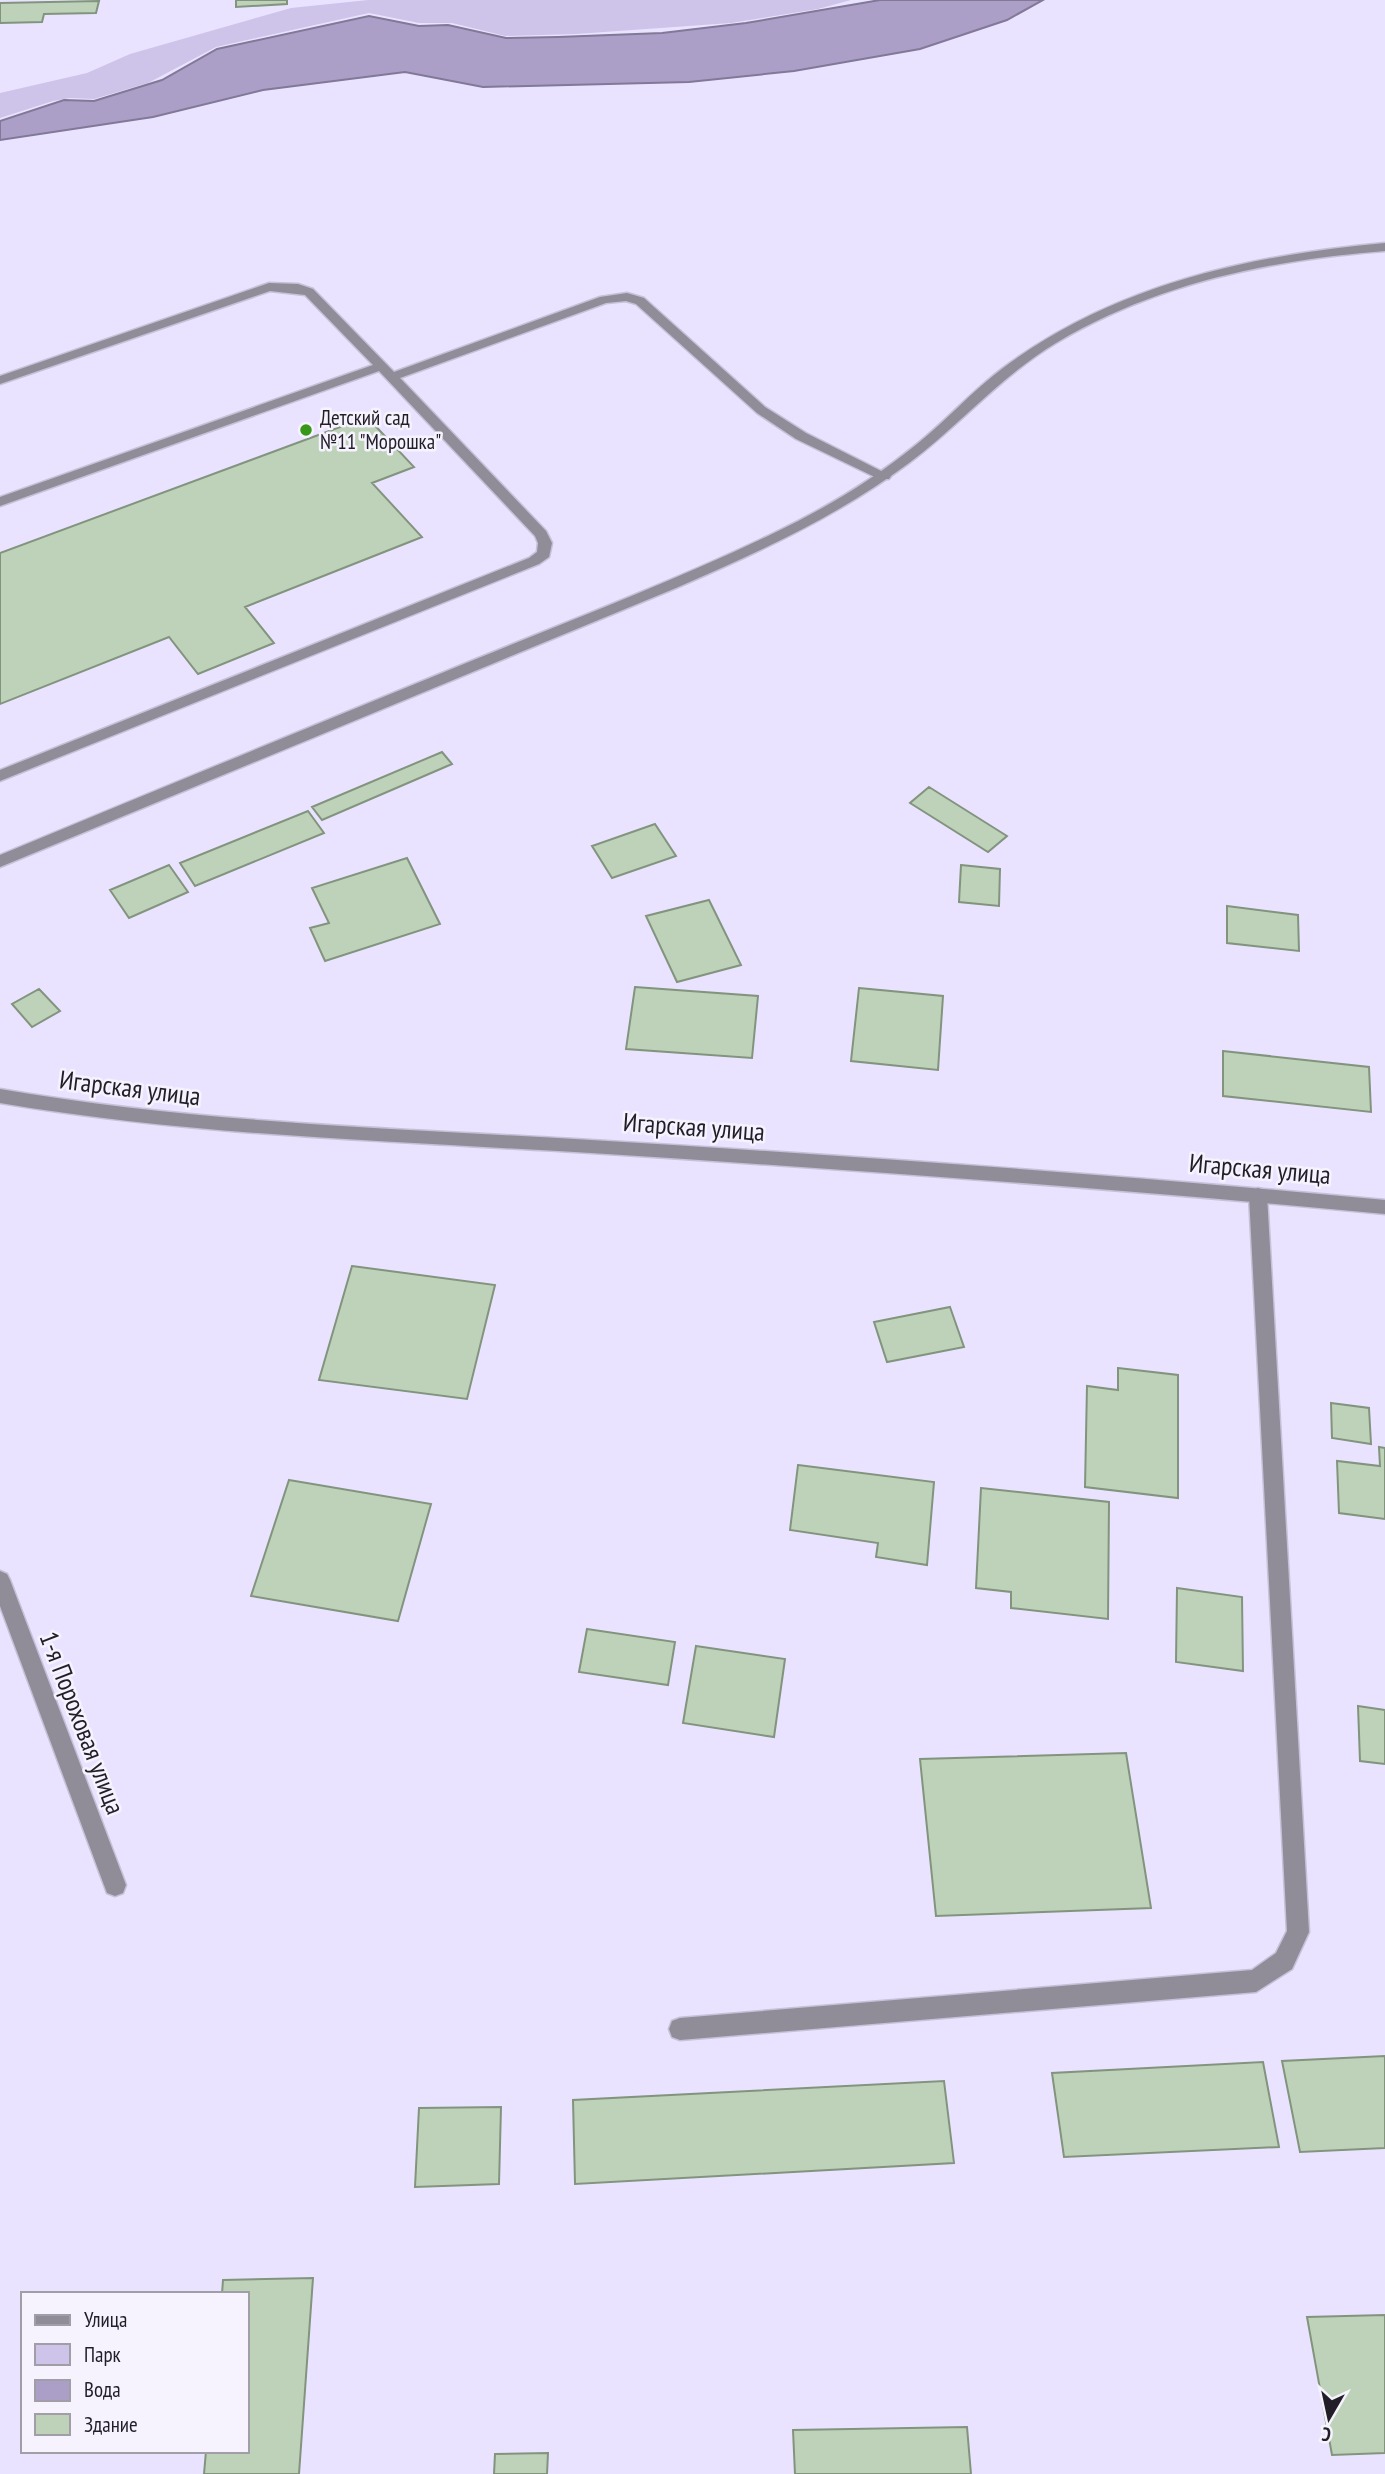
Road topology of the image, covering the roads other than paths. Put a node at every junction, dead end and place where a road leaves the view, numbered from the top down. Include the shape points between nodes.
1 (1385, 247) edge
2 (381, 366) junction
3 (392, 377) junction
4 (0, 380) edge
5 (884, 476) junction
6 (0, 502) edge
7 (0, 776) edge
8 (0, 860) edge
9 (0, 1096) edge
10 (1258, 1195) junction
11 (1385, 1207) edge
12 (0, 1580) edge
13 (115, 1885) dead end
14 (680, 2029) dead end

1 - 5 street via 1335,250 1223,271 1109,310 1057,335 1006,371
2 - 3 street
2 - 4 street via 310,292 282,286
2 - 6 street
3 - 5 street via 604,300 627,297 640,301 761,411
3 - 7 street via 541,534 544,554
5 - 8 street via 835,509 672,584
9 - 10 street, Игарская улица via 125,1116 245,1128 911,1168
10 - 11 street, Игарская улица
10 - 14 street via 1298,1932 1284,1961 1256,1980
12 - 13 street, 1-я Пороховая улица

